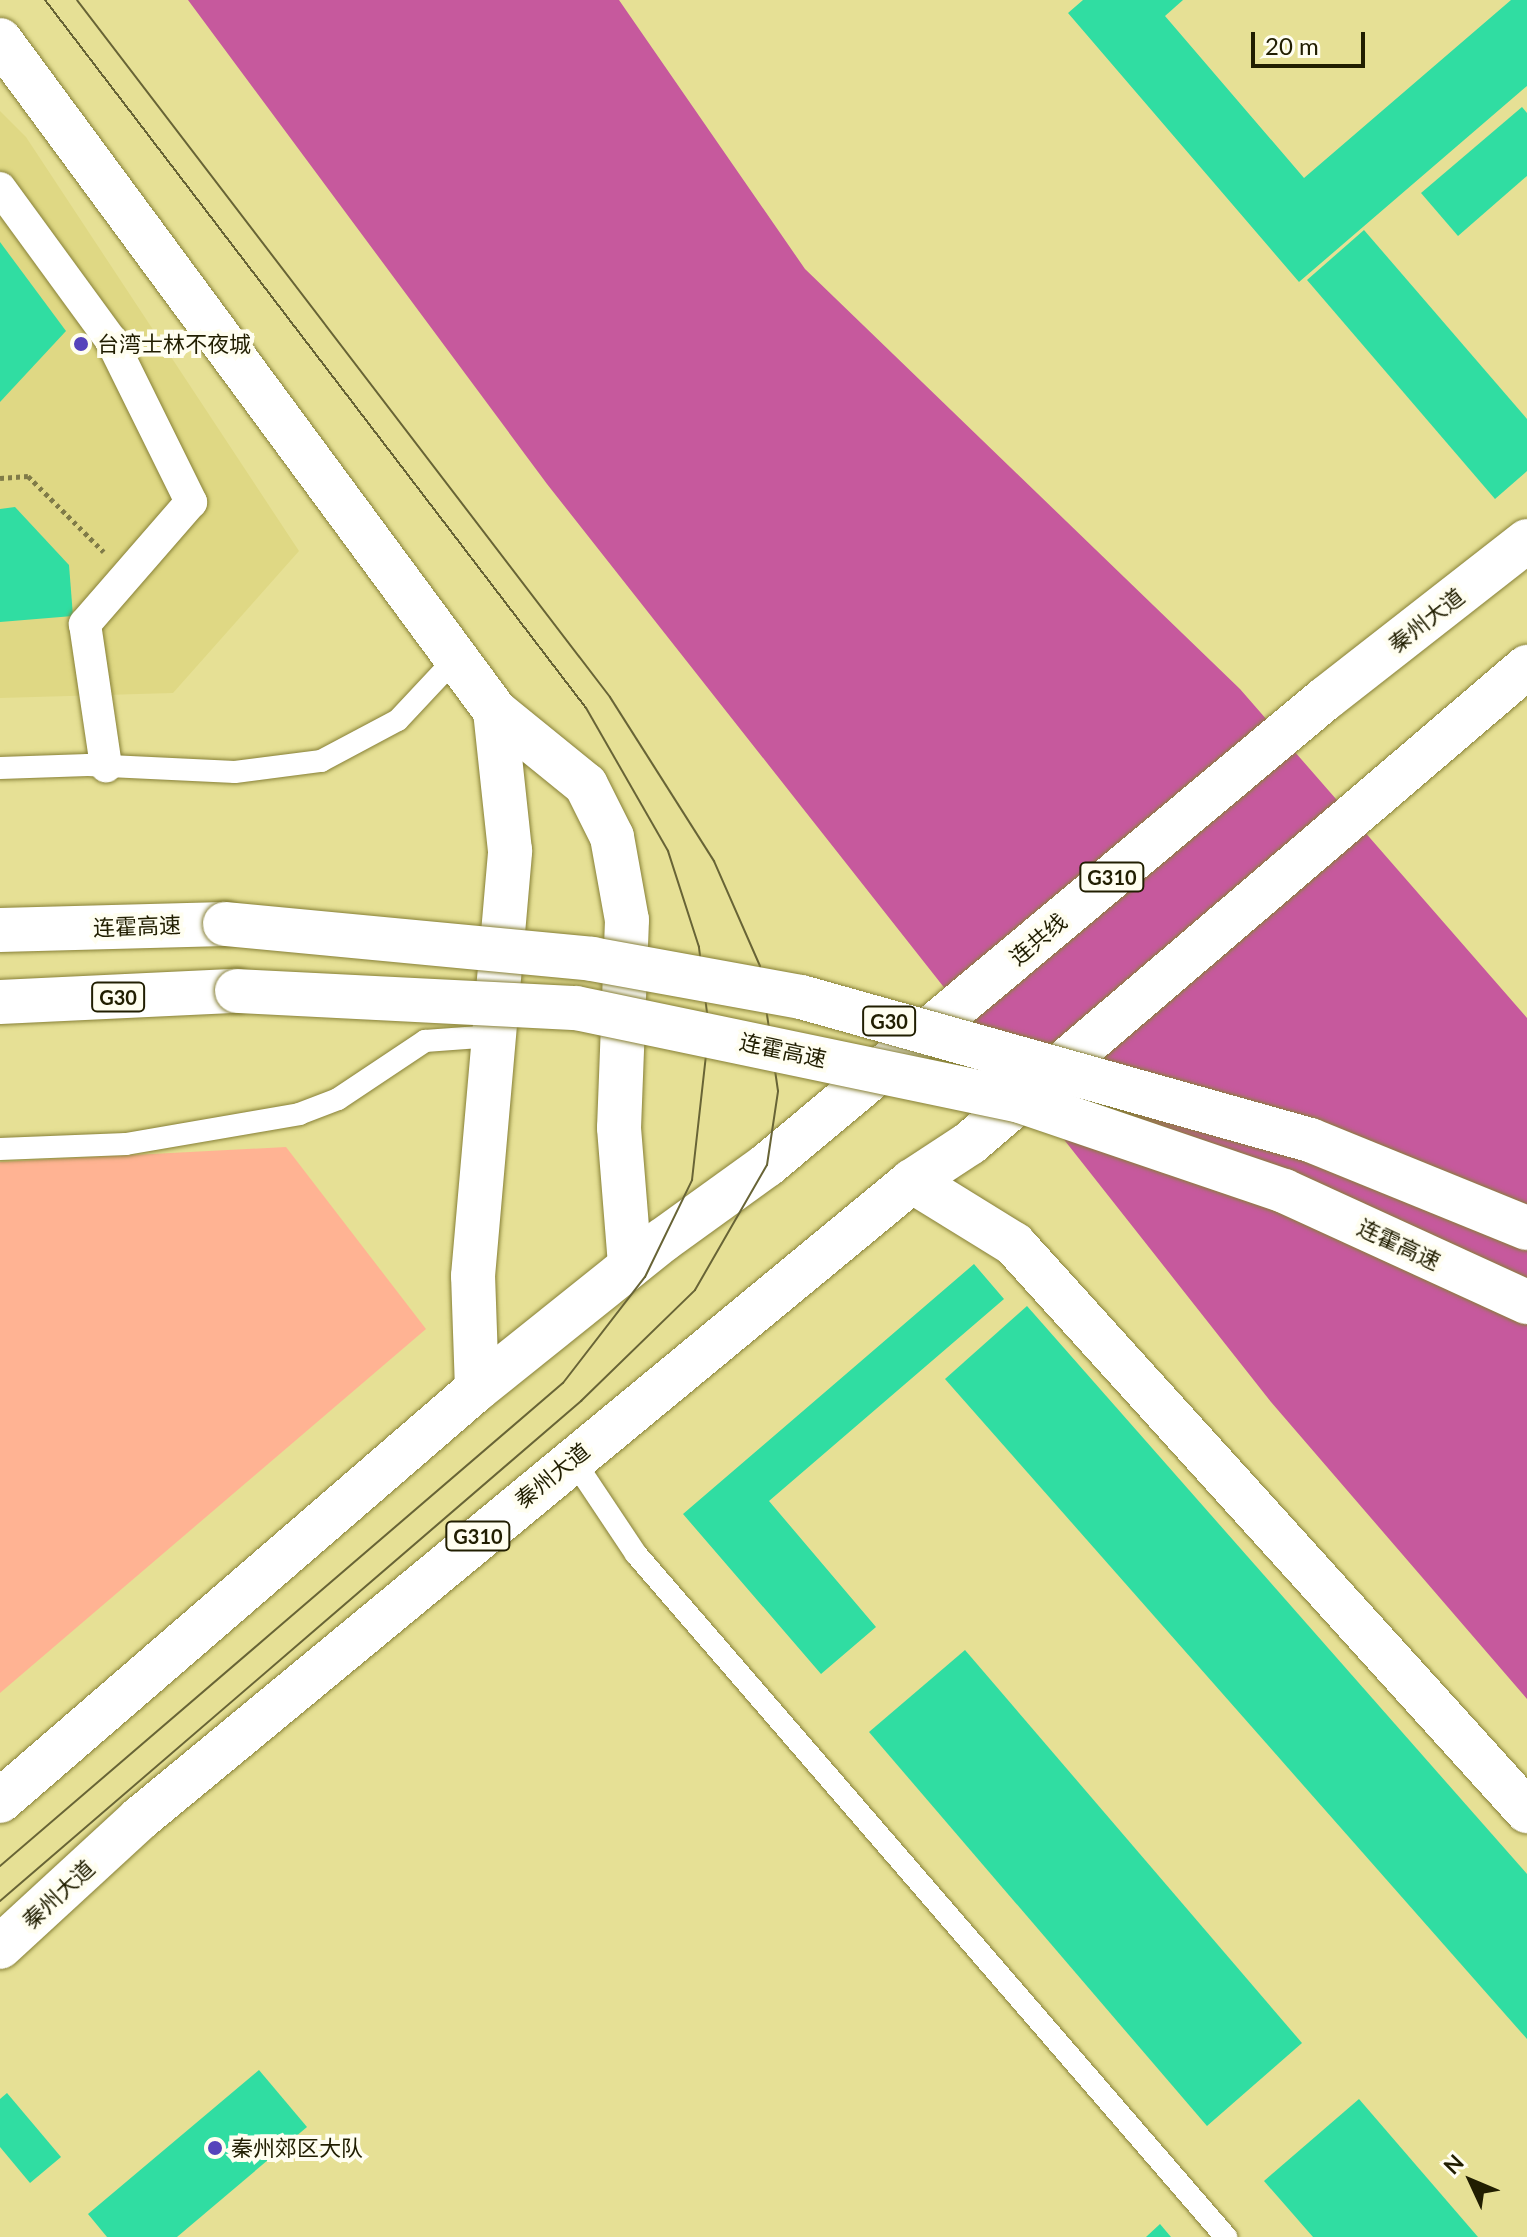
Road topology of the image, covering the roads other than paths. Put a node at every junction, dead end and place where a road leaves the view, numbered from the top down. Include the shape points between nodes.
1 (0, 40) edge
2 (0, 188) edge
3 (1527, 541) edge
4 (457, 657) junction
5 (1527, 667) edge
6 (1326, 698) joint
7 (495, 711) junction
8 (106, 766) junction
9 (0, 768) edge
10 (0, 930) edge
11 (0, 1002) edge
12 (493, 1036) junction
13 (0, 1149) edge
14 (912, 1181) junction
15 (1527, 1228) edge
16 (630, 1266) junction
17 (1527, 1302) edge
18 (477, 1389) junction
19 (572, 1458) junction
20 (0, 1801) edge
21 (1527, 1811) edge
22 (0, 1947) edge
23 (1226, 2237) edge

1 - 4 main road
2 - 8 street via 111,340 191,502 85,624
3 - 6 main road, 秦州大道 / G310
4 - 7 main road
4 - 8 lane via 398,720 321,761 235,772
5 - 14 main road, 秦州大道 / G310, bridge via 970,1143
6 - 16 main road, 连共线 / G310 via 767,1165
7 - 12 main road via 510,851
7 - 16 main road via 586,785 612,837 627,920 619,1128
8 - 9 lane
10 - 15 main road, 连霍高速 / G30, bridge via 225,924 592,959 801,997 1310,1140
11 - 17 main road, 连霍高速 / G30, bridge via 237,991 576,1008 1020,1101 1284,1191
12 - 13 lane via 425,1041 338,1099 299,1114 126,1144
12 - 18 main road via 473,1276
14 - 19 main road, 秦州大道 / G310
14 - 21 main road via 1014,1244
16 - 18 main road, G310
18 - 20 main road, G310
19 - 22 main road, 秦州大道 / G310 via 139,1819
19 - 23 lane via 636,1554

